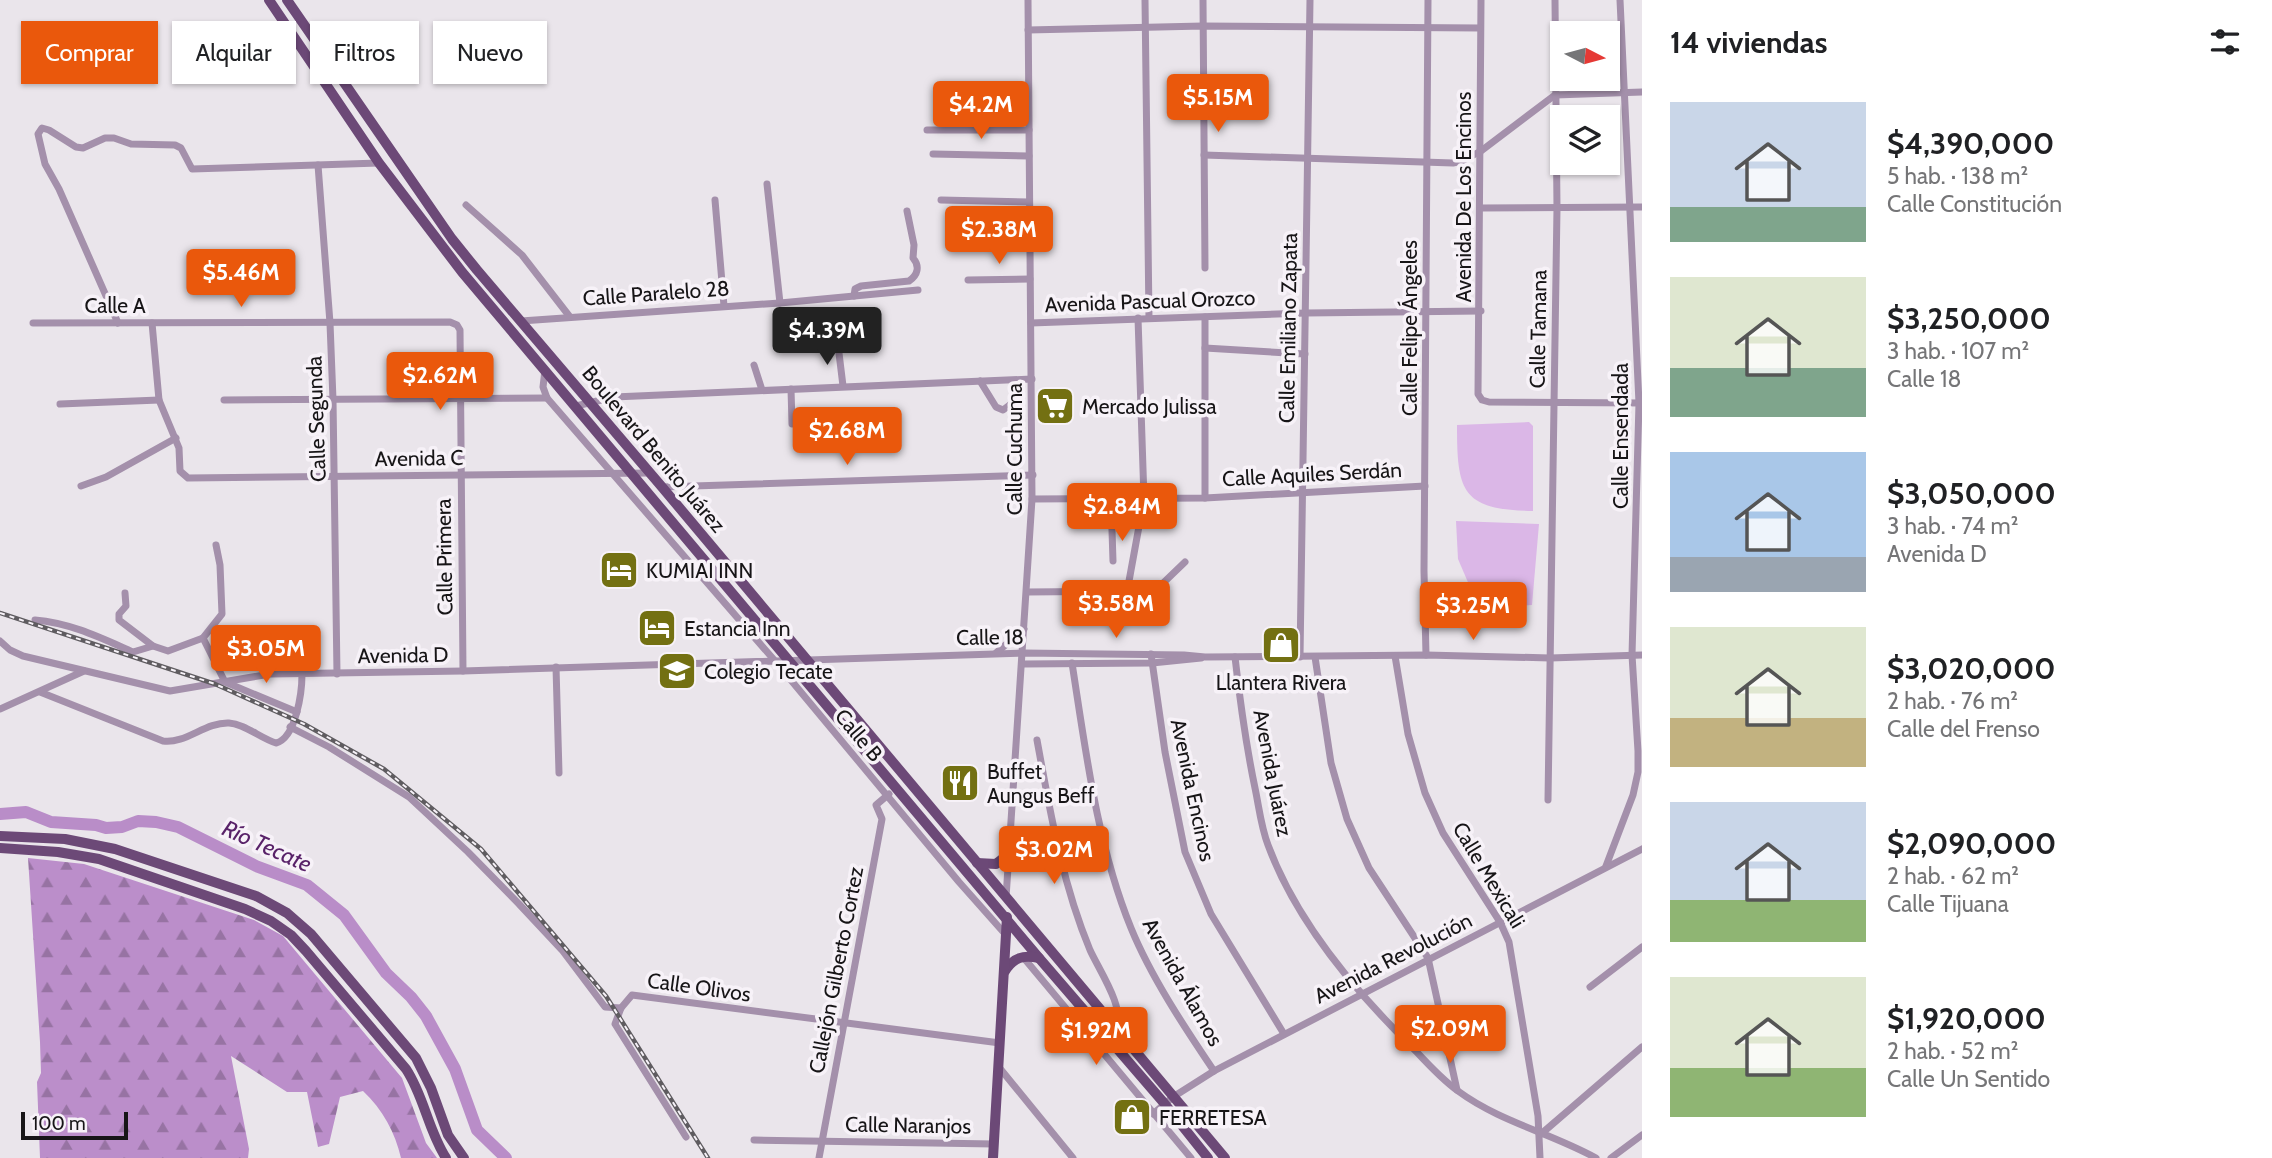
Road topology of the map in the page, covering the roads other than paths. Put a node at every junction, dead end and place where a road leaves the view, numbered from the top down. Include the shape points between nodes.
1 (269, 0) edge
2 (287, 0) edge
3 (1028, 0) edge
4 (1145, 0) edge
5 (1203, 0) edge
6 (1310, 0) edge
7 (1428, 0) edge
8 (1481, 0) edge
9 (1555, 0) edge
10 (1620, 0) edge
11 (1203, 26) junction
12 (1310, 27) junction
13 (1428, 28) junction
14 (1480, 28) junction
15 (1146, 29) junction
16 (1028, 30) junction
17 (1642, 92) edge
18 (1625, 93) junction
19 (1555, 95) junction
20 (927, 130) dead end
21 (1029, 130) junction
22 (1481, 151) junction
23 (933, 154) dead end
24 (1204, 155) junction
25 (1029, 156) junction
26 (1308, 159) junction
27 (379, 163) junction
28 (1427, 163) junction
29 (318, 165) junction
30 (767, 184) dead end
31 (715, 200) dead end
32 (941, 200) dead end
33 (1030, 202) junction
34 (467, 205) dead end
35 (1642, 207) edge
36 (1481, 208) junction
37 (1557, 208) junction
38 (1629, 208) junction
39 (907, 211) dead end
40 (445, 250) junction
41 (1205, 268) dead end
42 (1030, 279) junction
43 (968, 280) dead end
44 (493, 289) junction
45 (918, 290) dead end
46 (854, 296) junction
47 (780, 303) junction
48 (724, 306) junction
49 (1427, 310) junction
50 (1480, 311) junction
51 (1306, 313) junction
52 (570, 317) junction
53 (1205, 317) junction
54 (1138, 318) junction
55 (1149, 318) junction
56 (521, 321) junction
57 (450, 322) joint
58 (33, 323) dead end
59 (118, 323) junction
60 (152, 323) junction
61 (330, 323) junction
62 (1031, 323) junction
63 (838, 345) dead end
64 (1206, 348) junction
65 (1305, 354) junction
66 (754, 365) dead end
67 (545, 369) junction
68 (1032, 379) junction
69 (980, 381) junction
70 (843, 386) junction
71 (791, 388) junction
72 (762, 390) junction
73 (460, 398) junction
74 (547, 398) junction
75 (159, 400) junction
76 (223, 400) dead end
77 (333, 400) junction
78 (590, 401) junction
79 (1555, 401) junction
80 (1641, 403) edge
81 (60, 404) dead end
82 (1011, 404) dead end
83 (576, 406) junction
84 (792, 424) dead end
85 (176, 438) junction
86 (651, 473) junction
87 (632, 474) junction
88 (460, 475) junction
89 (614, 475) junction
90 (1032, 475) junction
91 (336, 477) junction
92 (1640, 477) edge
93 (81, 486) dead end
94 (662, 486) junction
95 (1425, 486) junction
96 (1303, 492) junction
97 (1205, 498) junction
98 (1032, 499) junction
99 (1111, 499) junction
100 (1144, 499) junction
101 (216, 545) dead end
102 (1639, 546) edge
103 (1113, 561) dead end
104 (1185, 562) dead end
105 (1027, 592) junction
106 (1127, 592) junction
107 (125, 593) dead end
108 (35, 620) dead end
109 (1024, 629) junction
110 (203, 638) junction
111 (0, 641) edge
112 (153, 646) junction
113 (1023, 653) junction
114 (995, 654) junction
115 (1632, 654) junction
116 (1426, 655) junction
117 (1642, 655) edge
118 (1395, 656) junction
119 (1236, 657) junction
120 (1300, 657) junction
121 (1315, 657) junction
122 (1550, 658) junction
123 (807, 659) junction
124 (1151, 659) junction
125 (788, 660) junction
126 (775, 661) junction
127 (1072, 663) junction
128 (1023, 664) junction
129 (556, 667) junction
130 (84, 671) junction
131 (463, 671) junction
132 (302, 674) junction
133 (337, 674) junction
134 (225, 682) junction
135 (40, 692) junction
136 (0, 709) edge
137 (296, 712) junction
138 (290, 727) junction
139 (1037, 740) dead end
140 (559, 774) dead end
141 (1639, 778) edge
142 (896, 788) junction
143 (887, 796) junction
144 (1548, 800) dead end
145 (0, 836) edge
146 (0, 848) edge
147 (1642, 849) edge
148 (1010, 853) junction
149 (977, 863) junction
150 (1606, 866) junction
151 (1006, 898) junction
152 (1008, 921) junction
153 (1500, 922) junction
154 (1006, 935) junction
155 (1642, 947) edge
156 (1049, 949) junction
157 (1023, 957) junction
158 (1039, 958) junction
159 (1428, 958) junction
160 (1004, 971) junction
161 (1590, 987) dead end
162 (1360, 995) junction
163 (605, 1007) junction
164 (621, 1008) junction
165 (615, 1024) junction
166 (843, 1024) junction
167 (1116, 1029) junction
168 (1284, 1034) junction
169 (1000, 1043) junction
170 (1642, 1046) edge
171 (999, 1066) junction
172 (1214, 1071) junction
173 (1457, 1091) junction
174 (1168, 1100) junction
175 (1153, 1114) junction
176 (1541, 1134) junction
177 (1642, 1135) edge
178 (686, 1137) dead end
179 (754, 1140) dead end
180 (822, 1142) junction
181 (994, 1144) junction
182 (1205, 1157) edge
183 (446, 1158) edge
184 (464, 1158) edge
185 (819, 1158) edge
186 (993, 1158) edge
187 (1073, 1158) edge
188 (1191, 1158) edge
189 (1225, 1158) edge
190 (1540, 1158) edge
191 (1596, 1158) edge
192 (1611, 1158) edge

1 - 27 main road, Boulevard Benito Juárez
2 - 44 main road, Boulevard Benito Juárez via 452,239
3 - 16 street, Calle Cuchuma
4 - 15 street
5 - 11 street
6 - 12 street, Calle Emiliano Zapata
7 - 13 street, Calle Felipe Ángeles
8 - 14 street, Avenida De Los Encinos
9 - 19 street, Calle Tamana
10 - 18 street, Calle Ensendada
11 - 12 street
11 - 15 street
11 - 24 street
12 - 13 street
12 - 26 street, Calle Emiliano Zapata
13 - 14 street
13 - 28 street, Calle Felipe Ángeles
14 - 22 street, Avenida De Los Encinos
15 - 16 street
15 - 55 street
16 - 21 street, Calle Cuchuma
17 - 18 street
18 - 19 street
18 - 38 street, Calle Ensendada
19 - 22 street
19 - 37 street, Calle Tamana
20 - 21 street
21 - 25 street, Calle Cuchuma
22 - 28 street via 1462,161
22 - 36 street, Avenida De Los Encinos
23 - 25 street
24 - 26 street
24 - 41 street
25 - 33 street, Calle Cuchuma
26 - 28 street
26 - 51 street, Calle Emiliano Zapata
27 - 29 street
27 - 40 main road, Boulevard Benito Juárez
28 - 49 street, Calle Felipe Ángeles
29 - 59 street via 192,169 175,145 105,138 83,148 42,128 39,143 45,164
29 - 61 street, Calle Segunda
30 - 47 street
31 - 48 street
32 - 33 street
33 - 42 street, Calle Cuchuma
34 - 52 street via 522,254
35 - 38 street
36 - 37 street
36 - 50 street, Avenida De Los Encinos
37 - 38 street
37 - 79 street, Calle Tamana
38 - 80 street, Calle Ensendada
39 - 46 street via 913,258 918,263 914,278 861,286
40 - 44 main road
40 - 67 main road, Boulevard Benito Juárez
42 - 43 street
42 - 62 street, Calle Cuchuma
44 - 56 main road, Boulevard Benito Juárez
45 - 46 street, Calle Paralelo 28
46 - 47 street, Calle Paralelo 28
47 - 48 street, Calle Paralelo 28
48 - 52 street, Calle Paralelo 28
49 - 50 street, Avenida Pascual Orozco
49 - 51 street, Avenida Pascual Orozco
49 - 95 street, Calle Felipe Ángeles
50 - 79 street, Avenida De Los Encinos via 1478,394 1482,400
51 - 53 street, Avenida Pascual Orozco
51 - 65 street, Calle Emiliano Zapata
52 - 56 street, Calle Paralelo 28
53 - 55 street, Avenida Pascual Orozco
53 - 64 street
54 - 55 street, Avenida Pascual Orozco
54 - 62 street, Avenida Pascual Orozco
54 - 100 street
56 - 78 main road, Boulevard Benito Juárez
57 - 61 street, Calle A
57 - 73 street, Calle Primera via 460,330
58 - 59 street, Calle A
59 - 60 street, Calle A
60 - 61 street, Calle A
60 - 75 street
61 - 77 street, Calle Segunda
62 - 68 street, Calle Cuchuma
63 - 70 street
64 - 65 street
64 - 97 street
65 - 96 street, Calle Emiliano Zapata
66 - 72 street
67 - 74 street
67 - 83 main road, Boulevard Benito Juárez
68 - 69 street
68 - 90 street, Calle Cuchuma
69 - 70 street
69 - 82 street via 996,407 1003,410
70 - 71 street
71 - 72 street
71 - 84 street
72 - 78 street
73 - 74 street
73 - 77 street
73 - 88 street, Calle Primera
74 - 89 street, Calle B
75 - 81 street
75 - 85 street
76 - 77 street
77 - 91 street, Calle Segunda
78 - 83 street
78 - 86 main road, Boulevard Benito Juárez
79 - 80 street
79 - 122 street, Calle Tamana
80 - 92 street, Calle Ensendada
83 - 87 main road, Boulevard Benito Juárez
85 - 91 street, Avenida C via 180,471 188,478
85 - 93 street
86 - 87 street, Avenida C
86 - 94 main road, Boulevard Benito Juárez
87 - 89 street, Avenida C
87 - 125 main road, Boulevard Benito Juárez
88 - 89 street, Avenida C
88 - 91 street, Avenida C
88 - 131 street, Calle Primera
89 - 126 street, Calle B
90 - 94 street
90 - 98 street, Calle Cuchuma
91 - 133 street, Calle Segunda
92 - 102 street, Calle Ensendada
94 - 123 main road, Boulevard Benito Juárez
95 - 96 street, Calle Aquiles Serdán
95 - 116 street, Calle Felipe Ángeles
96 - 97 street, Calle Aquiles Serdán
96 - 120 street, Calle Emiliano Zapata
97 - 100 street, Calle Aquiles Serdán
98 - 99 street, Calle Aquiles Serdán
98 - 105 street, Calle Cuchuma
99 - 100 street, Calle Aquiles Serdán
99 - 103 street
100 - 106 street
101 - 110 street via 222,614
102 - 115 street, Calle Ensendada
104 - 106 street via 1159,587
105 - 106 street
105 - 109 street, Calle Cuchuma
107 - 112 street via 126,606 119,620
108 - 112 street via 78,628 134,652
109 - 113 street, Calle Cuchuma
109 - 114 street
110 - 112 street via 168,651
110 - 134 street
111 - 130 street, Avenida D via 17,654
113 - 114 street, Calle 18
113 - 124 street, Calle 18
113 - 128 street, Calle Cuchuma
114 - 123 street, Calle 18
115 - 117 street, Calle 18
115 - 122 street, Calle 18
115 - 141 street, Calle Ensendada
116 - 118 street, Calle 18
116 - 122 street, Calle 18
118 - 121 street, Calle 18
118 - 153 street, Calle Mexicali via 1408,734 1425,793 1443,833
119 - 120 street, Calle 18
119 - 124 street, Calle 18 via 1184,662
119 - 162 street, Avenida Juárez via 1250,763 1268,845 1302,911
120 - 121 street, Calle 18
121 - 159 street via 1331,763 1347,819 1369,868
122 - 144 street, Calle Tamana
123 - 125 street, Calle 18
123 - 149 main road, Boulevard Benito Juárez
124 - 127 street, Calle 18
124 - 168 street, Avenida Encinos via 1187,859 1225,940
125 - 126 street, Calle 18
125 - 142 main road, Boulevard Benito Juárez
126 - 129 street, Avenida D
126 - 143 street, Calle B
127 - 128 street, Calle 18
127 - 172 street, Avenida Álamos via 1104,846 1117,888 1152,970
128 - 148 street, Calle Cuchuma
129 - 131 street, Avenida D
129 - 140 street
130 - 134 street, Avenida D via 170,691
130 - 135 street
131 - 133 street, Avenida D
132 - 133 street, Avenida D
132 - 134 street, Avenida D
132 - 137 street
134 - 137 street
135 - 136 street
135 - 138 street via 163,741 229,723 280,742
137 - 138 street
138 - 163 street via 399,790 468,852 562,950
139 - 167 street via 1057,848 1089,947 1118,1009
141 - 150 street, Calle Ensendada
142 - 143 street
142 - 152 main road, Boulevard Benito Juárez
143 - 154 street, Calle B
143 - 166 street, Callejón Gilberto Cortez via 876,805 882,819
145 - 184 main road via 65,839 115,849 256,897 287,914 311,934 416,1058 448,1135
146 - 183 main road via 99,859 245,909 283,928 406,1069
147 - 150 street, Avenida Revolución
148 - 149 main road via 996,864
148 - 151 street, Calle Cuchuma
149 - 151 main road, Boulevard Benito Juárez
150 - 153 street, Avenida Revolución
151 - 152 main road
151 - 156 main road, Boulevard Benito Juárez
152 - 154 main road
152 - 156 main road via 1017,921 1036,943
152 - 158 main road, Boulevard Benito Juárez
153 - 159 street, Avenida Revolución
153 - 176 street, Calle Mexicali via 1515,964
154 - 160 main road
155 - 161 street
156 - 167 main road, Boulevard Benito Juárez
157 - 158 main road
157 - 160 main road
157 - 175 street
158 - 174 main road, Boulevard Benito Juárez
159 - 162 street, Avenida Revolución
159 - 173 street
160 - 169 main road
162 - 168 street, Avenida Revolución
162 - 173 street, Avenida Juárez
163 - 164 street, Calle Olivos
163 - 165 street
164 - 165 street
164 - 166 street, Calle Olivos via 632,995
165 - 178 street
166 - 169 street, Calle Olivos
166 - 180 street, Callejón Gilberto Cortez
167 - 174 main road, Boulevard Benito Juárez
168 - 172 street, Avenida Revolución
169 - 171 main road
170 - 176 street
171 - 181 main road
171 - 187 street
172 - 174 street, Avenida Revolución
173 - 176 street, Avenida Juárez
174 - 175 street, Avenida Revolución
174 - 182 main road, Boulevard Benito Juárez
174 - 189 main road, Boulevard Benito Juárez
175 - 188 street
176 - 190 street, Calle Mexicali
176 - 191 street, Avenida Juárez
177 - 192 street
179 - 180 street, Calle Naranjos
180 - 181 street, Calle Naranjos
180 - 185 street, Callejón Gilberto Cortez
181 - 186 main road

